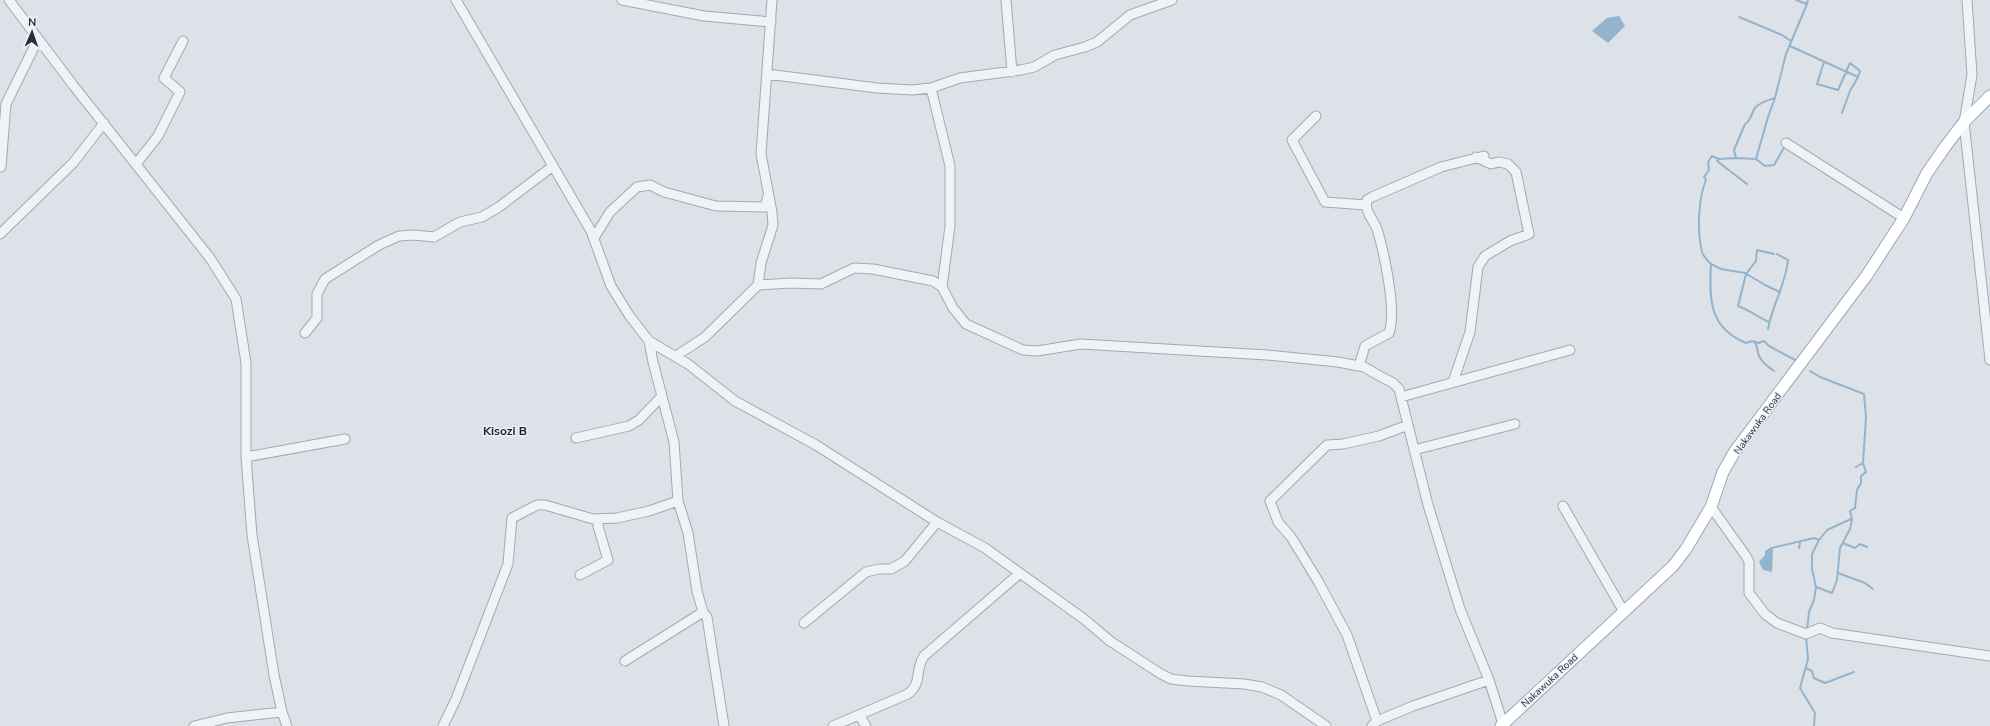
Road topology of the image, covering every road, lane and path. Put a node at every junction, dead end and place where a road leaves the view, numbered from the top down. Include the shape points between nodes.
1 (9, 0) edge
2 (456, 0) edge
3 (622, 0) edge
4 (772, 0) edge
5 (1006, 0) edge
6 (1172, 0) edge
7 (1967, 0) edge
8 (771, 22) junction
9 (38, 39) junction
10 (183, 41) dead end
11 (1012, 72) junction
12 (767, 74) junction
13 (932, 88) junction
14 (1990, 96) edge
15 (1316, 116) dead end
16 (1964, 122) junction
17 (104, 123) junction
18 (1786, 144) dead end
19 (136, 164) junction
20 (553, 166) junction
21 (1, 167) dead end
22 (769, 195) junction
23 (1366, 205) junction
24 (1904, 218) junction
25 (0, 234) edge
26 (594, 238) junction
27 (758, 285) junction
28 (942, 287) junction
29 (305, 333) dead end
30 (649, 341) junction
31 (1570, 350) dead end
32 (665, 351) junction
33 (676, 356) junction
34 (1990, 360) edge
35 (652, 362) junction
36 (1359, 366) junction
37 (1453, 382) junction
38 (662, 397) junction
39 (1401, 397) junction
40 (1515, 424) dead end
41 (1408, 425) junction
42 (576, 438) dead end
43 (345, 439) dead end
44 (1414, 450) junction
45 (246, 457) junction
46 (678, 501) junction
47 (1563, 506) dead end
48 (1711, 507) junction
49 (598, 519) junction
50 (937, 522) junction
51 (1019, 574) junction
52 (580, 575) dead end
53 (703, 612) junction
54 (1624, 612) junction
55 (804, 623) dead end
56 (1990, 656) edge
57 (625, 661) dead end
58 (1489, 680) junction
59 (282, 712) junction
60 (860, 715) junction
61 (1374, 724) edge
62 (1502, 725) edge
63 (194, 726) edge
64 (287, 726) edge
65 (443, 726) edge
66 (724, 726) edge
67 (833, 726) edge
68 (866, 726) edge
69 (1326, 726) edge

1 - 9 street
2 - 20 street
3 - 8 street via 704,16
4 - 8 street
5 - 11 street
6 - 11 street via 1130,15 1097,42 1055,56 1034,67
7 - 16 street via 1972,75
8 - 12 street
9 - 17 street
9 - 21 street via 6,104
10 - 19 street via 164,78 180,92 158,136
11 - 13 street via 960,78
12 - 13 street via 877,88
12 - 22 street via 761,154
13 - 28 street via 950,166 950,226
14 - 16 main road, Nakawuka Road
15 - 23 street via 1292,140 1325,202
16 - 24 main road, Nakawuka Road via 1927,172
16 - 34 street
17 - 19 street
17 - 25 street via 73,163
18 - 24 street
19 - 45 street via 210,258 236,299 246,363
20 - 26 street
20 - 29 street via 482,217 460,222 434,237 399,236 379,245 325,279 317,294 317,318
22 - 26 street via 764,207 716,206 664,192 650,185 637,187 610,212
22 - 27 street via 772,225 761,263
23 - 36 street via 1382,248 1392,313 1389,334 1365,346
23 - 37 street via 1367,200 1372,197 1441,167 1480,157 1491,164 1508,164 1516,172 1529,234 1510,241 1485,256 1478,267 1470,332
24 - 48 main road, Nakawuka Road via 1861,283 1735,451 1723,472
26 - 30 street via 611,286
27 - 28 street via 821,284 860,267 928,280
27 - 33 street via 705,337
28 - 36 street via 953,308 966,324 1029,352 1081,344 1267,355
30 - 32 street
30 - 35 street
31 - 37 street
32 - 33 street
32 - 35 street
33 - 50 street via 735,401 816,444
35 - 38 street
36 - 39 street via 1394,384 1399,389
37 - 39 street
38 - 42 street via 639,420 629,426
38 - 46 street via 674,442
39 - 41 street
40 - 44 street
41 - 44 street
41 - 61 street via 1379,436 1328,445 1270,501 1278,522 1291,537 1347,635
43 - 45 street
44 - 58 street via 1460,609
45 - 59 street via 257,571
46 - 49 street via 649,511
46 - 53 street via 688,533 692,566
47 - 54 street
48 - 54 main road, Nakawuka Road via 1680,557
48 - 56 street via 1749,562 1749,593 1765,614 1777,623 1806,634 1820,628
49 - 52 street via 608,560
49 - 65 street via 544,505 537,505 512,518 508,564 456,699
50 - 51 street via 985,548
50 - 55 street via 905,561 897,567 866,572
51 - 60 street via 924,656 918,665 918,679 914,689
51 - 69 street via 1084,619 1110,641 1171,679 1244,684 1262,688 1281,694
53 - 57 street
53 - 66 street via 707,616
54 - 62 main road, Nakawuka Road
58 - 61 street via 1413,706
58 - 62 street
59 - 63 street via 227,718
59 - 64 street
60 - 67 street
60 - 68 street

